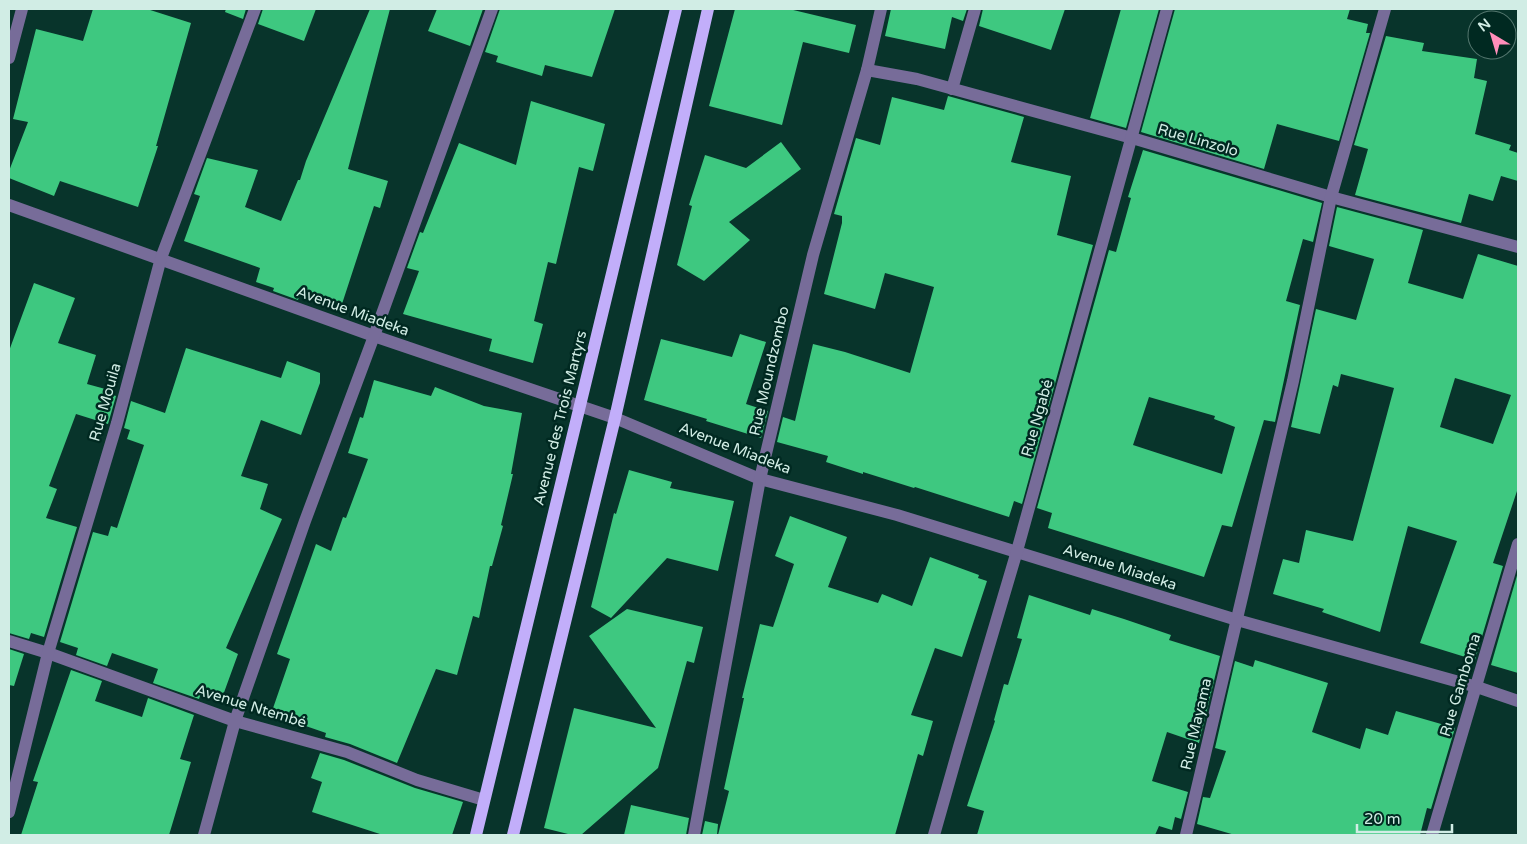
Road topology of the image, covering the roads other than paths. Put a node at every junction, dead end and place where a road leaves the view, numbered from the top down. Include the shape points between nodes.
1 (22, 9) edge
2 (255, 9) edge
3 (492, 9) edge
4 (676, 9) edge
5 (708, 9) edge
6 (881, 9) edge
7 (975, 9) edge
8 (1167, 9) edge
9 (1385, 9) edge
10 (9, 58) edge
11 (867, 70) junction
12 (952, 89) junction
13 (1132, 138) junction
14 (1332, 197) junction
15 (9, 205) edge
16 (1518, 248) edge
17 (161, 258) junction
18 (374, 336) junction
19 (580, 406) junction
20 (615, 418) junction
21 (760, 478) junction
22 (1518, 544) edge
23 (1017, 551) junction
24 (1237, 620) junction
25 (9, 641) edge
26 (48, 653) junction
27 (1477, 687) junction
28 (1518, 701) edge
29 (235, 721) junction
30 (484, 800) junction
31 (9, 812) edge
32 (204, 835) edge
33 (476, 835) edge
34 (513, 835) edge
35 (694, 835) edge
36 (934, 835) edge
37 (1186, 835) edge
38 (1432, 835) edge

1 - 10 street
2 - 17 street, Rue Mouila
3 - 18 street
4 - 19 main road, Avenue des Trois Martyrs
5 - 20 main road
6 - 11 street, Rue Moundzombo
7 - 12 street
8 - 13 street, Rue Ngabé
9 - 14 street, Rue Mayama
11 - 12 street, Rue Linzolo
11 - 21 street, Rue Moundzombo via 813,255
12 - 13 street, Rue Linzolo
13 - 14 street, Rue Linzolo
13 - 23 street, Rue Ngabé
14 - 16 street, Rue Linzolo
14 - 24 street, Rue Mayama
15 - 17 street, Avenue Miadeka
17 - 18 street, Avenue Miadeka
17 - 26 street, Rue Mouila via 117,423
18 - 19 street, Avenue Miadeka
18 - 29 street
19 - 20 street, Avenue Miadeka
19 - 30 main road, Avenue des Trois Martyrs
20 - 21 street, Avenue Miadeka
20 - 34 main road
21 - 23 street, Avenue Miadeka
21 - 35 street, Rue Moundzombo
22 - 27 street, Rue Gamboma
23 - 24 street, Avenue Miadeka
23 - 36 street, Rue Ngabé
24 - 27 street, Avenue Miadeka
24 - 37 street, Rue Mayama
25 - 26 street, Avenue Ntembé
26 - 29 street, Avenue Ntembé
26 - 31 street, Rue Mouila
27 - 28 street, Avenue Miadeka
27 - 38 street, Rue Gamboma
29 - 30 street, Avenue Ntembé via 346,752 417,780
29 - 32 street
30 - 33 main road, Avenue des Trois Martyrs

